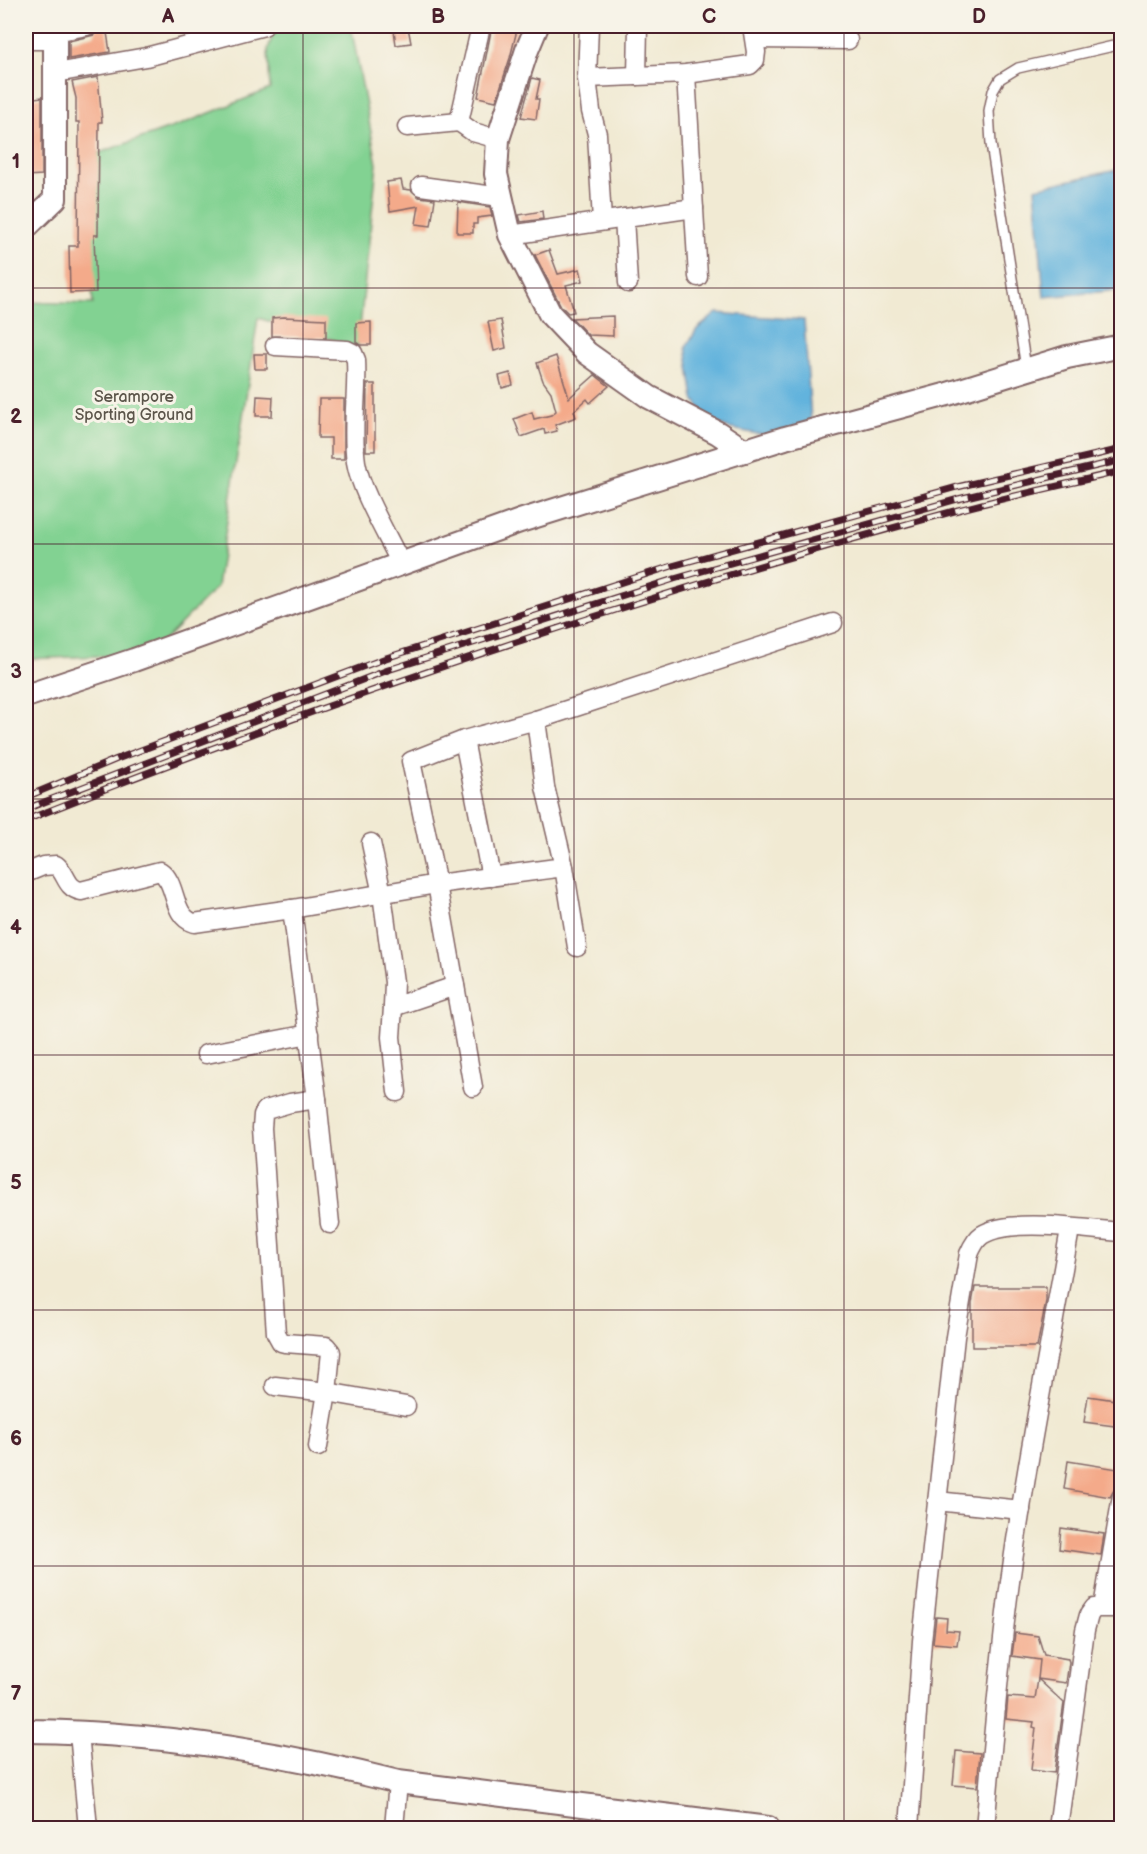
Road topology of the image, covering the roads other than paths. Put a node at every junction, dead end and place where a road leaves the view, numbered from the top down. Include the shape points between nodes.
1 (87, 26) edge
2 (264, 26) edge
3 (481, 26) edge
4 (537, 26) edge
5 (588, 26) edge
6 (638, 26) edge
7 (55, 32) edge
8 (753, 32) edge
9 (26, 40) edge
10 (848, 40) dead end
11 (1122, 44) edge
12 (56, 73) junction
13 (686, 74) junction
14 (637, 76) junction
15 (587, 78) junction
16 (459, 122) junction
17 (407, 127) dead end
18 (498, 139) junction
19 (421, 186) dead end
20 (501, 197) junction
21 (694, 208) junction
22 (624, 218) junction
23 (602, 221) junction
24 (27, 222) edge
25 (510, 235) junction
26 (698, 277) dead end
27 (628, 283) dead end
28 (274, 346) dead end
29 (1122, 346) edge
30 (1026, 371) junction
31 (745, 450) junction
32 (401, 564) junction
33 (833, 623) dead end
34 (26, 696) edge
35 (536, 720) junction
36 (464, 740) junction
37 (371, 843) dead end
38 (564, 867) junction
39 (26, 873) edge
40 (491, 877) junction
41 (437, 884) junction
42 (382, 894) junction
43 (292, 909) junction
44 (577, 947) dead end
45 (455, 986) junction
46 (393, 1007) junction
47 (309, 1034) junction
48 (206, 1054) dead end
49 (473, 1087) dead end
50 (397, 1092) dead end
51 (317, 1099) junction
52 (330, 1224) dead end
53 (1070, 1228) junction
54 (1122, 1232) edge
55 (276, 1386) dead end
56 (327, 1392) junction
57 (406, 1406) dead end
58 (318, 1447) dead end
59 (1122, 1496) edge
60 (937, 1501) junction
61 (1021, 1510) junction
62 (1103, 1607) junction
63 (1122, 1608) edge
64 (26, 1731) edge
65 (79, 1733) junction
66 (398, 1782) junction
67 (88, 1828) edge
68 (394, 1828) edge
69 (768, 1828) edge
70 (909, 1828) edge
71 (985, 1828) edge
72 (1058, 1828) edge

1 - 7 street
2 - 12 street via 146,57
3 - 16 street
4 - 18 street
5 - 15 street
6 - 14 street
7 - 9 street
7 - 12 street
8 - 10 street
8 - 13 street via 755,60 750,64
11 - 30 lane via 1018,68 1000,79 993,91 989,111 991,144
12 - 24 street via 55,199
13 - 14 street
13 - 21 street
14 - 15 street
15 - 23 street via 597,134
16 - 17 street
16 - 18 street via 473,132
18 - 20 street via 496,174
19 - 20 street
20 - 25 street
21 - 22 street
21 - 26 street
22 - 23 street
22 - 27 street
23 - 25 street
25 - 31 street via 550,314 587,353 648,397
28 - 32 street via 347,350 353,354 356,463 362,484
29 - 30 street via 1067,357
30 - 31 street
31 - 32 street via 520,521
32 - 34 street
33 - 35 street
35 - 36 street
35 - 38 street via 545,787
36 - 40 street
36 - 41 street via 411,761
37 - 42 street
38 - 40 street
38 - 44 street
39 - 43 street via 56,865 69,885 81,891 160,871 170,883 182,916 194,922
40 - 41 street
41 - 42 street
41 - 45 street
42 - 43 street
42 - 46 street via 394,982
43 - 47 street
45 - 46 street
45 - 49 street
46 - 50 street via 391,1037
47 - 48 street
47 - 51 street
51 - 52 street
51 - 56 street via 266,1110 262,1128 276,1333 281,1342 331,1349
53 - 54 street
53 - 60 street via 1001,1228 982,1234 974,1243 955,1338
53 - 61 street
55 - 56 street
56 - 57 street
56 - 58 street
59 - 62 street
60 - 61 street
60 - 70 street via 922,1641
61 - 71 street via 1000,1661
62 - 63 street
62 - 72 street via 1094,1608 1085,1630
64 - 65 street
65 - 66 street via 208,1744 341,1767
65 - 67 street
66 - 68 street
66 - 69 street

